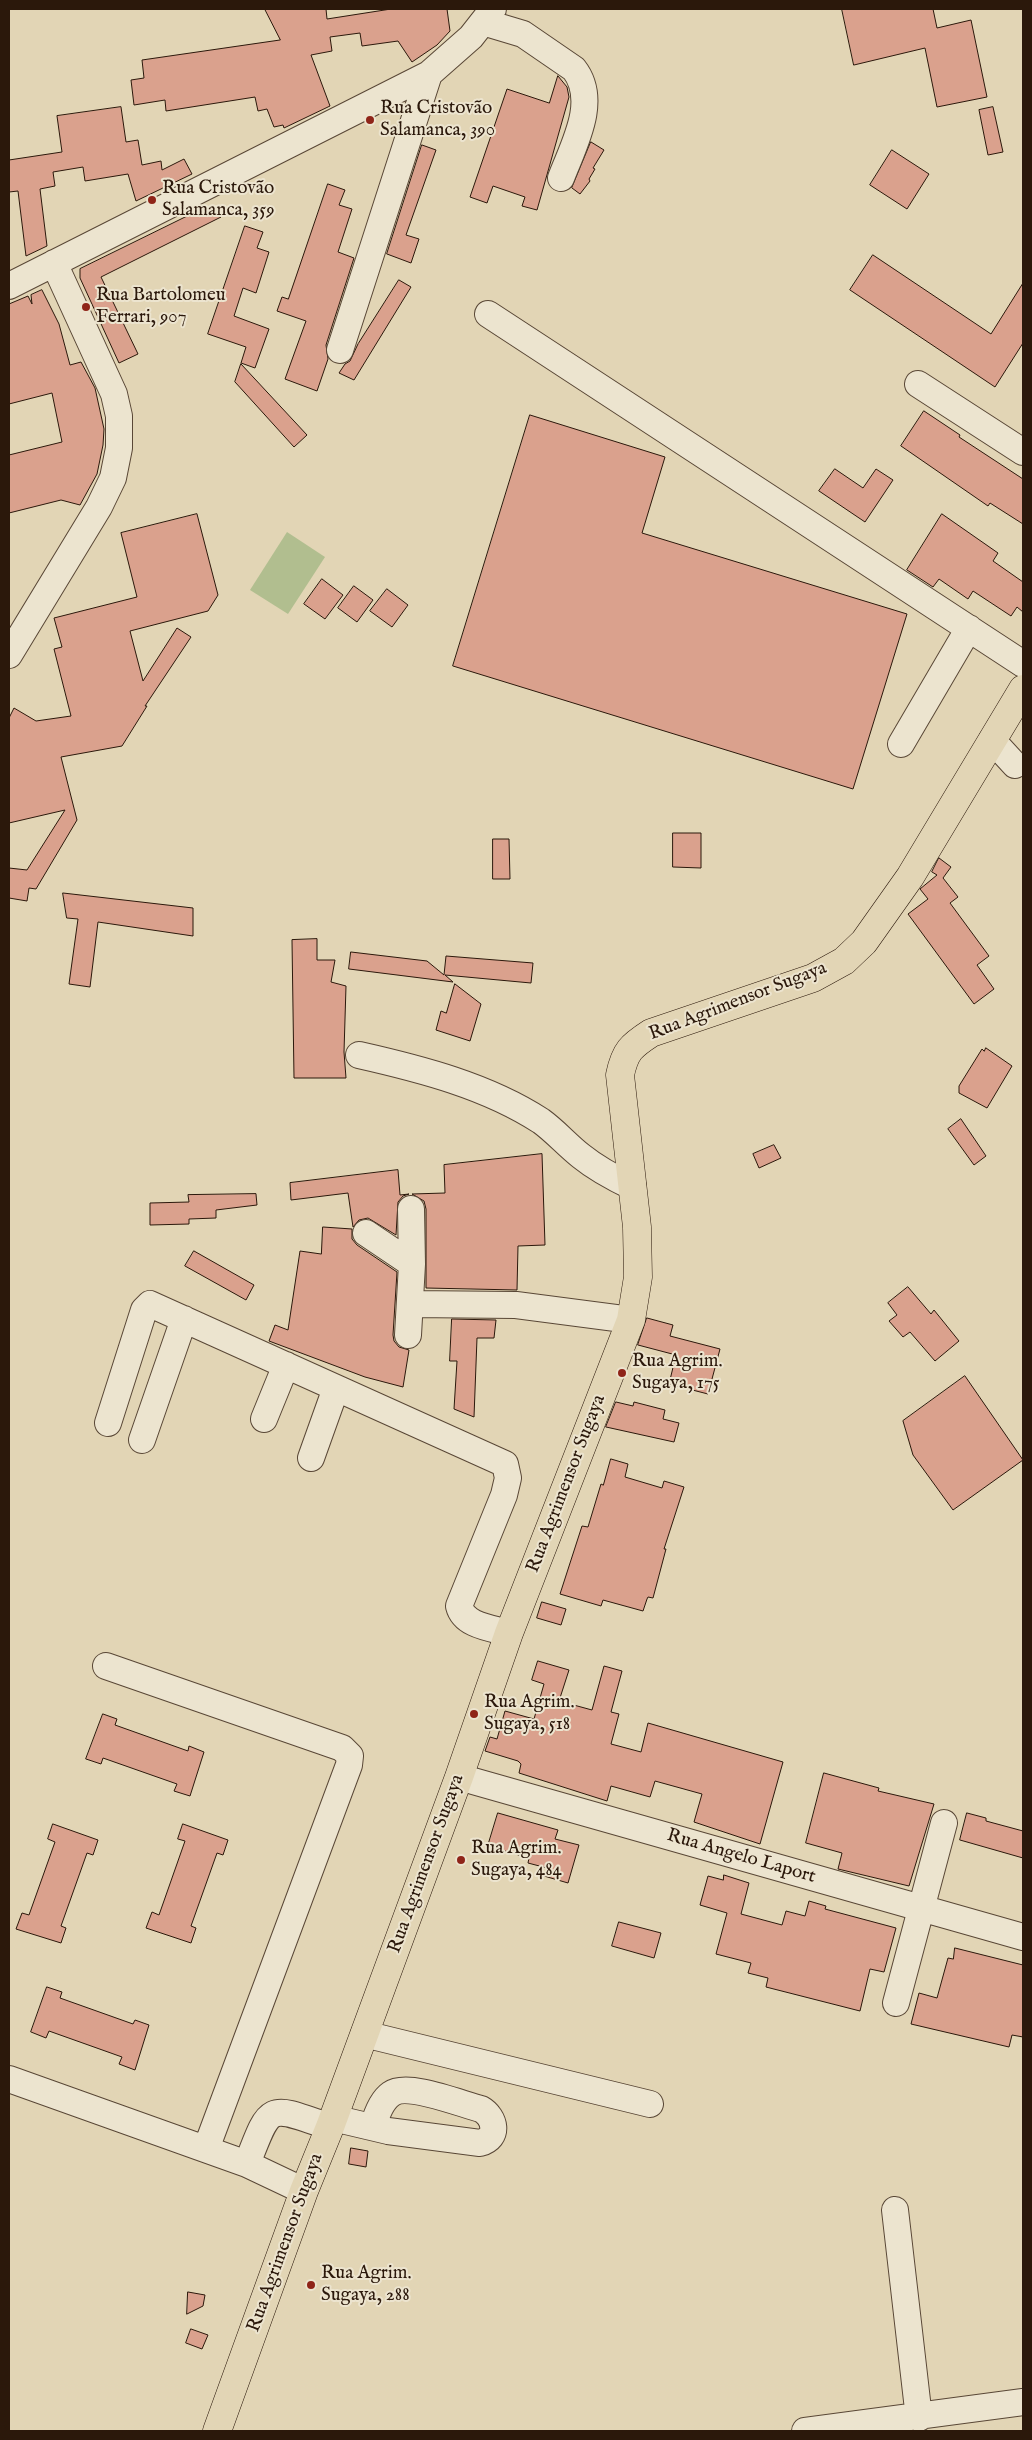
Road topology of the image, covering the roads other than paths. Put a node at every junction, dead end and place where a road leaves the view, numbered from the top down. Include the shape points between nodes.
1 (488, 15) edge
2 (428, 74) junction
3 (561, 178) dead end
4 (54, 263) junction
5 (9, 286) edge
6 (488, 314) dead end
7 (340, 350) dead end
8 (918, 384) dead end
9 (1023, 452) edge
10 (969, 628) junction
11 (9, 655) edge
12 (1023, 664) edge
13 (1023, 689) edge
14 (992, 740) junction
15 (901, 744) dead end
16 (1015, 765) dead end
17 (359, 1055) dead end
18 (633, 1187) junction
19 (411, 1209) dead end
20 (366, 1233) dead end
21 (412, 1264) junction
22 (410, 1304) junction
23 (184, 1319) junction
24 (631, 1320) junction
25 (408, 1335) dead end
26 (286, 1365) junction
27 (336, 1388) junction
28 (264, 1419) dead end
29 (108, 1422) dead end
30 (142, 1440) dead end
31 (311, 1458) dead end
32 (509, 1633) junction
33 (106, 1666) dead end
34 (459, 1777) junction
35 (944, 1823) dead end
36 (922, 1908) junction
37 (1023, 1937) edge
38 (896, 2003) dead end
39 (364, 2034) junction
40 (9, 2079) edge
41 (650, 2104) dead end
42 (331, 2122) junction
43 (373, 2127) dead end
44 (206, 2149) junction
45 (247, 2164) junction
46 (304, 2191) junction
47 (895, 2210) dead end
48 (1023, 2402) edge
49 (919, 2418) junction
50 (217, 2431) edge
51 (805, 2431) edge

1 - 2 street via 471,36
1 - 3 street via 523,34 579,75 584,94 581,127
2 - 4 street
2 - 7 street
4 - 5 street
4 - 11 street via 114,394 119,416 119,448 113,478 100,507
6 - 10 street
8 - 9 street
10 - 12 street
10 - 15 street
13 - 14 main road, Rua Agrimensor Sugaya
14 - 16 street
14 - 18 main road, Rua Agrimensor Sugaya via 889,909 864,942 844,961 805,981 652,1033 631,1046 620,1076
17 - 18 street via 481,1090 509,1103 542,1122 602,1172
18 - 24 main road, Rua Agrimensor Sugaya via 638,1276
19 - 21 street
20 - 21 street
21 - 22 street
22 - 24 street via 516,1305
22 - 25 street
23 - 26 street
23 - 29 street via 150,1304 144,1310
23 - 30 street
24 - 32 main road, Rua Agrimensor Sugaya
26 - 27 street
26 - 28 street
27 - 31 street
27 - 32 street via 505,1464 508,1478 504,1494 459,1606 461,1615 468,1621
32 - 34 main road, Rua Agrimensor Sugaya
33 - 44 street via 342,1748 350,1756
34 - 36 street, Rua Angelo Laport
34 - 39 main road, Rua Agrimensor Sugaya
35 - 36 street
36 - 37 street, Rua Angelo Laport
36 - 38 street
39 - 41 street
39 - 42 main road, Rua Agrimensor Sugaya
40 - 44 street
42 - 43 street
42 - 45 street via 290,2113 273,2114 263,2122
42 - 46 main road, Rua Agrimensor Sugaya
44 - 45 street
45 - 46 street
46 - 50 main road, Rua Agrimensor Sugaya
47 - 49 street
48 - 49 street
49 - 51 street

